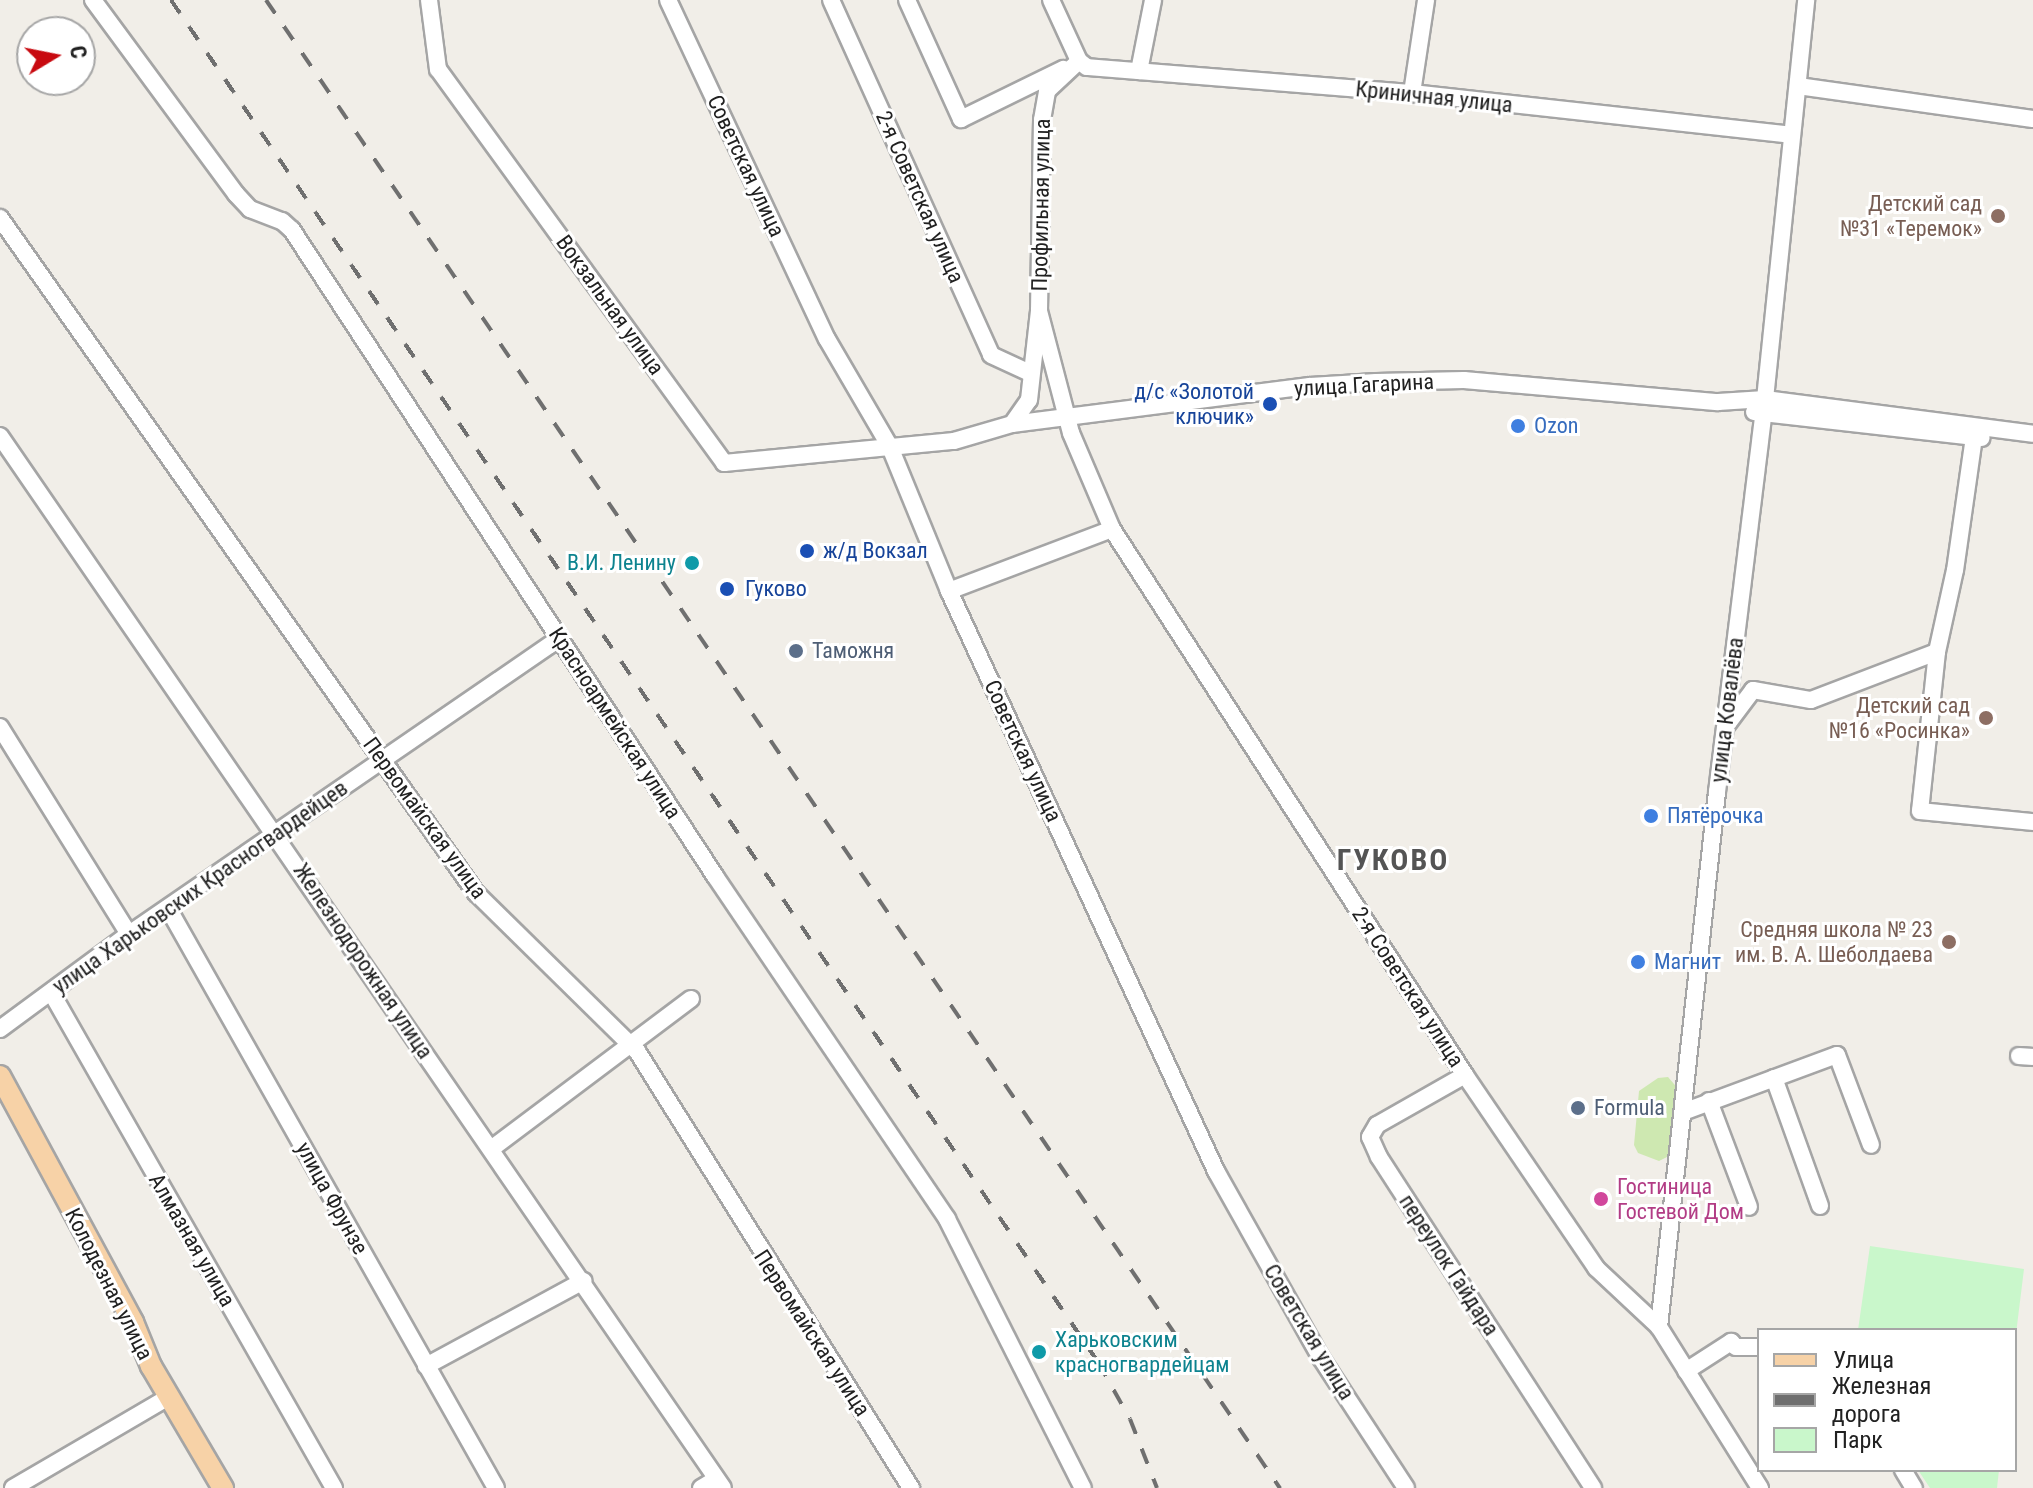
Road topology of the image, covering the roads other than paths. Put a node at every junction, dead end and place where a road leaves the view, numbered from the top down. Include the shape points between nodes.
1 (93, 0) edge
2 (429, 0) edge
3 (668, 0) edge
4 (831, 0) edge
5 (907, 0) edge
6 (1051, 0) edge
7 (1153, 0) edge
8 (1426, 0) edge
9 (1806, 0) edge
10 (1079, 61) junction
11 (1139, 71) junction
12 (1798, 86) junction
13 (1412, 93) junction
14 (2033, 119) edge
15 (1791, 135) junction
16 (0, 218) edge
17 (1039, 311) junction
18 (1030, 373) junction
19 (1764, 407) junction
20 (1068, 418) junction
21 (1012, 424) junction
22 (2033, 434) edge
23 (0, 436) edge
24 (1974, 437) junction
25 (2033, 445) edge
26 (890, 447) junction
27 (1112, 529) junction
28 (949, 591) junction
29 (560, 638) junction
30 (1937, 652) junction
31 (0, 727) edge
32 (1724, 729) junction
33 (382, 761) junction
34 (2033, 822) edge
35 (275, 833) junction
36 (168, 908) junction
37 (129, 934) junction
38 (51, 992) junction
39 (691, 999) dead end
40 (0, 1029) edge
41 (630, 1044) junction
42 (1465, 1075) junction
43 (0, 1076) edge
44 (1774, 1078) junction
45 (1709, 1101) junction
46 (1683, 1112) junction
47 (1871, 1145) dead end
48 (491, 1149) junction
49 (1820, 1206) dead end
50 (1749, 1207) dead end
51 (583, 1281) junction
52 (1659, 1327) junction
53 (1757, 1347) edge
54 (426, 1366) junction
55 (1686, 1371) junction
56 (169, 1397) junction
57 (719, 1483) edge
58 (13, 1488) edge
59 (223, 1488) edge
60 (334, 1488) edge
61 (496, 1488) edge
62 (701, 1488) edge
63 (911, 1488) edge
64 (1083, 1488) edge
65 (1406, 1488) edge
66 (1593, 1488) edge
67 (1760, 1488) edge

1 - 29 street, Красноармейская улица via 236,194 250,209 292,230
2 - 26 street, Вокзальная улица via 438,69 724,463
3 - 26 street, Советская улица via 827,339
4 - 18 street, 2-я Советская улица via 991,355
5 - 10 street via 961,119
6 - 10 street
7 - 11 street
8 - 13 street
9 - 12 street, улица Ковалёва
10 - 11 street, Криничная улица via 1087,67
10 - 17 street, Профильная улица via 1047,91 1042,120
11 - 13 street, Криничная улица
12 - 14 street
12 - 15 street, улица Ковалёва
13 - 15 street, Криничная улица
15 - 19 street, улица Ковалёва
16 - 33 street, Первомайская улица
17 - 18 street, Профильная улица
17 - 20 street, 2-я Советская улица
18 - 21 street, Профильная улица via 1029,400
19 - 20 street, улица Гагарина via 1464,380 1310,386
19 - 22 street, улица Гагарина
19 - 24 street, улица Гагарина
19 - 32 street, улица Ковалёва
20 - 21 street, улица Гагарина
20 - 27 street, 2-я Советская улица
21 - 26 street, улица Гагарина via 954,441
23 - 35 street, Железнодорожная улица
24 - 25 street, улица Гагарина
24 - 30 street
26 - 28 street, Советская улица
27 - 28 street
27 - 42 street, 2-я Советская улица
28 - 65 street, Советская улица via 1216,1171 1321,1358
29 - 33 street, улица Харьковских Красногвардейцев
29 - 64 street, Красноармейская улица via 947,1219
30 - 32 street via 1811,700 1753,690
30 - 34 street via 1920,811
31 - 37 street
32 - 46 street, улица Ковалёва
33 - 35 street, улица Харьковских Красногвардейцев
33 - 41 street, Первомайская улица via 476,893
35 - 36 street, улица Харьковских Красногвардейцев
35 - 48 street, Железнодорожная улица
36 - 37 street, улица Харьковских Красногвардейцев
36 - 54 street, улица Фрунзе
37 - 38 street, улица Харьковских Красногвардейцев
38 - 40 street, улица Харьковских Красногвардейцев
38 - 60 street, Алмазная улица
39 - 41 street
41 - 48 street
41 - 63 street, Первомайская улица
42 - 52 street, 2-я Советская улица via 1596,1268
42 - 66 street, переулок Гайдара via 1377,1125 1370,1137
43 - 56 main road, Колодезная улица
44 - 45 street
44 - 47 street via 1837,1055
44 - 49 street
45 - 46 street
45 - 50 street
46 - 52 street, улица Ковалёва
48 - 51 street, Железнодорожная улица
51 - 54 street
51 - 57 street, Железнодорожная улица
52 - 55 street
53 - 55 street via 1731,1342
54 - 61 street, улица Фрунзе
55 - 67 street
56 - 58 street
56 - 59 main road, Колодезная улица
57 - 62 street

